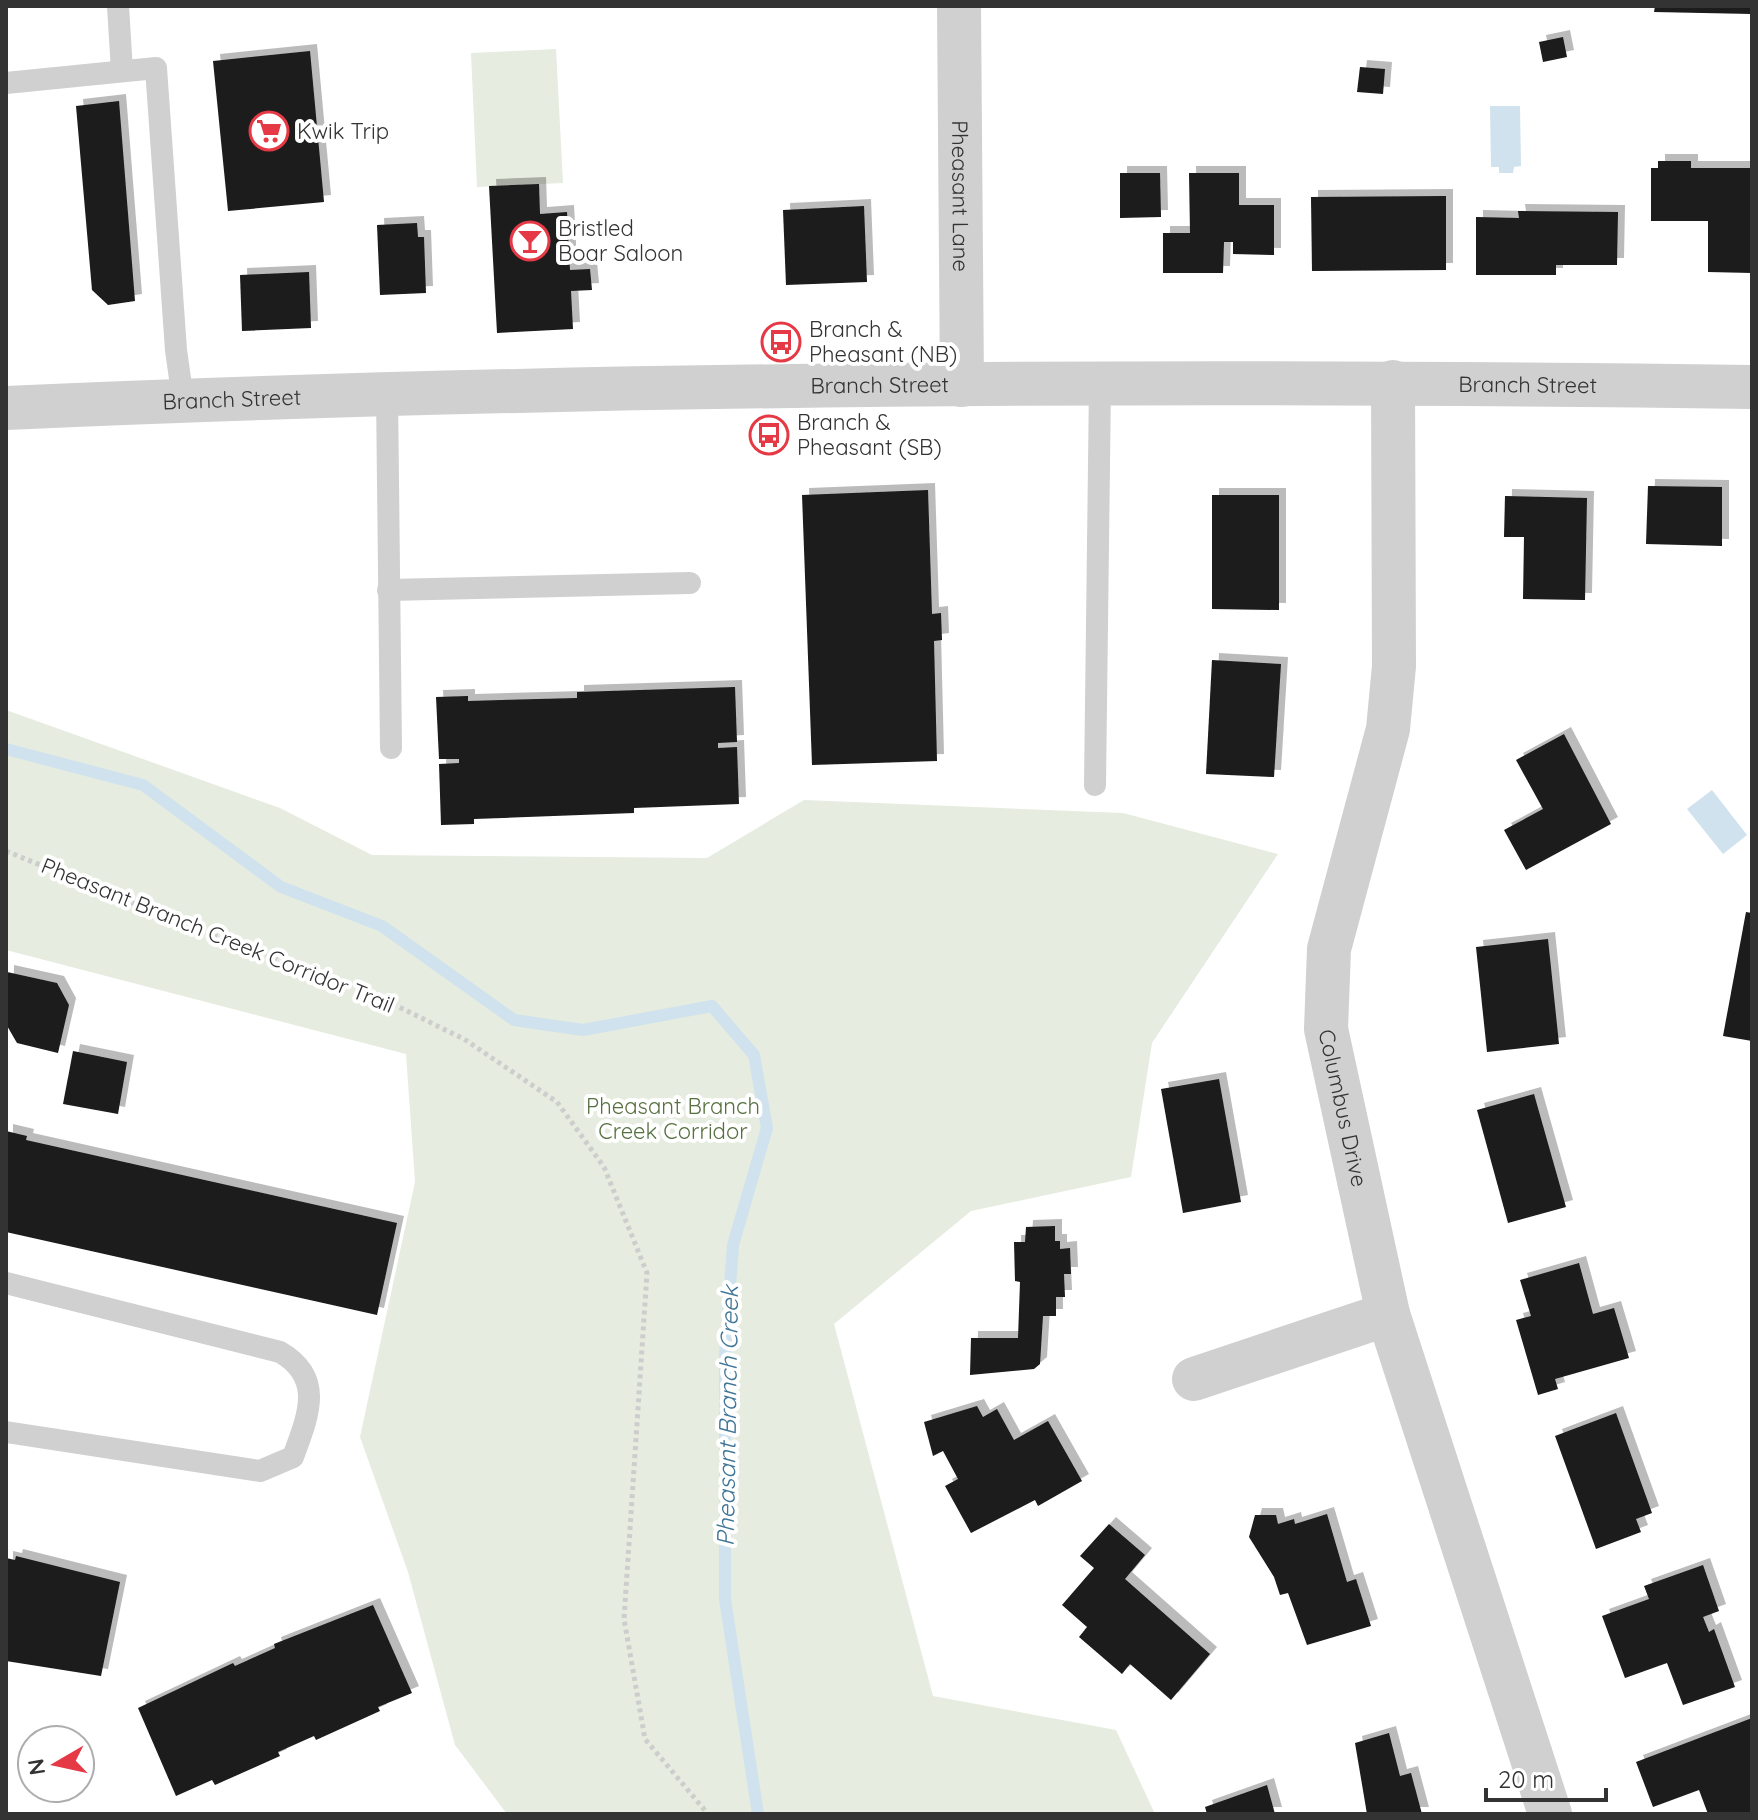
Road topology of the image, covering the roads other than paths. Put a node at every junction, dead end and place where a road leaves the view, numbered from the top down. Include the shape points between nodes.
1 (118, 6) edge
2 (959, 6) edge
3 (122, 71) junction
4 (6, 83) edge
5 (1393, 382) junction
6 (1100, 384) junction
7 (962, 385) junction
8 (1752, 387) edge
9 (387, 392) junction
10 (183, 400) junction
11 (6, 408) edge
12 (690, 583) dead end
13 (388, 590) junction
14 (391, 748) dead end
15 (1095, 785) dead end
16 (6, 1283) edge
17 (1388, 1314) junction
18 (1194, 1379) dead end
19 (6, 1432) edge
20 (1550, 1814) edge

1 - 3 lane
2 - 7 street, Pheasant Lane
3 - 4 lane
3 - 10 lane via 156,68
5 - 6 street, Branch Street
5 - 8 street, Branch Street
5 - 17 street, Columbus Drive via 1394,666 1388,729 1329,949 1324,1004
6 - 7 street, Branch Street
6 - 15 lane
7 - 9 street, Branch Street
9 - 10 street, Branch Street
9 - 13 lane
10 - 11 street, Branch Street
12 - 13 lane
13 - 14 lane
16 - 19 lane via 280,1352 298,1363 309,1384 306,1421 293,1457 260,1471
17 - 18 street
17 - 20 street, Columbus Drive

